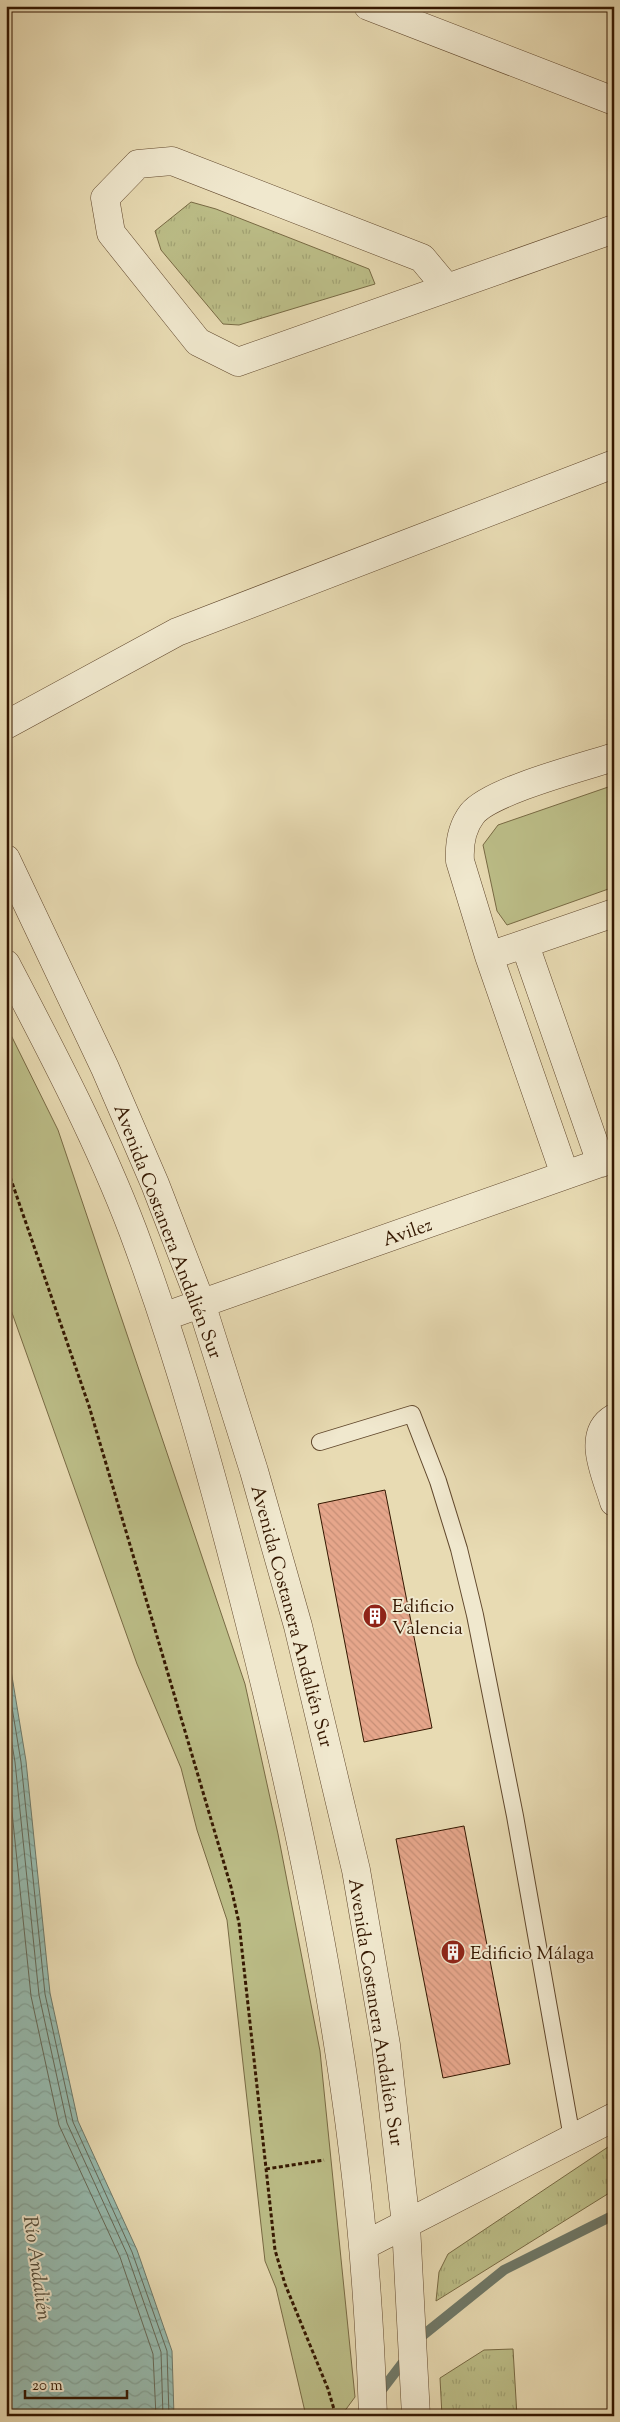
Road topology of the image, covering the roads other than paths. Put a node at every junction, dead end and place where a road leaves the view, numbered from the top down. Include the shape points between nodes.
1 (368, 6) edge
2 (614, 101) edge
3 (614, 229) edge
4 (447, 288) junction
5 (614, 464) edge
6 (6, 725) edge
7 (614, 757) edge
8 (6, 859) edge
9 (614, 913) edge
10 (526, 945) junction
11 (489, 956) junction
12 (6, 964) edge
13 (607, 1161) edge
14 (565, 1175) junction
15 (201, 1303) junction
16 (163, 1316) junction
17 (614, 1418) edge
18 (320, 1442) dead end
19 (614, 1502) edge
20 (614, 2117) edge
21 (572, 2138) junction
22 (406, 2225) junction
23 (363, 2246) junction
24 (416, 2411) edge
25 (374, 2416) edge

1 - 2 street
3 - 4 street
4 - 4 street via 238,362 198,342 111,232 105,198 138,164 172,161 422,258
5 - 6 street via 177,632
7 - 11 street via 494,797 472,813 461,836 460,861
8 - 15 street, Avenida Costanera Andalién Sur via 105,1068
9 - 10 street
10 - 11 street
10 - 13 street
11 - 14 street
12 - 16 street, Avenida Costanera Andalién Sur via 57,1059 96,1143 132,1229
13 - 14 street, Avilez
14 - 15 street, Avilez
15 - 16 street, Avilez
15 - 22 street, Avenida Costanera Andalién Sur via 298,1626 337,1784 373,1967
16 - 23 street, Avenida Costanera Andalién Sur via 235,1564 291,1796 334,2014
17 - 19 street via 600,1431 598,1442
18 - 21 lane via 412,1414 438,1480 475,1615
20 - 21 street
21 - 22 street
22 - 23 street
22 - 24 street, Avenida Costanera Andalién Sur
23 - 25 street, Avenida Costanera Andalién Sur

